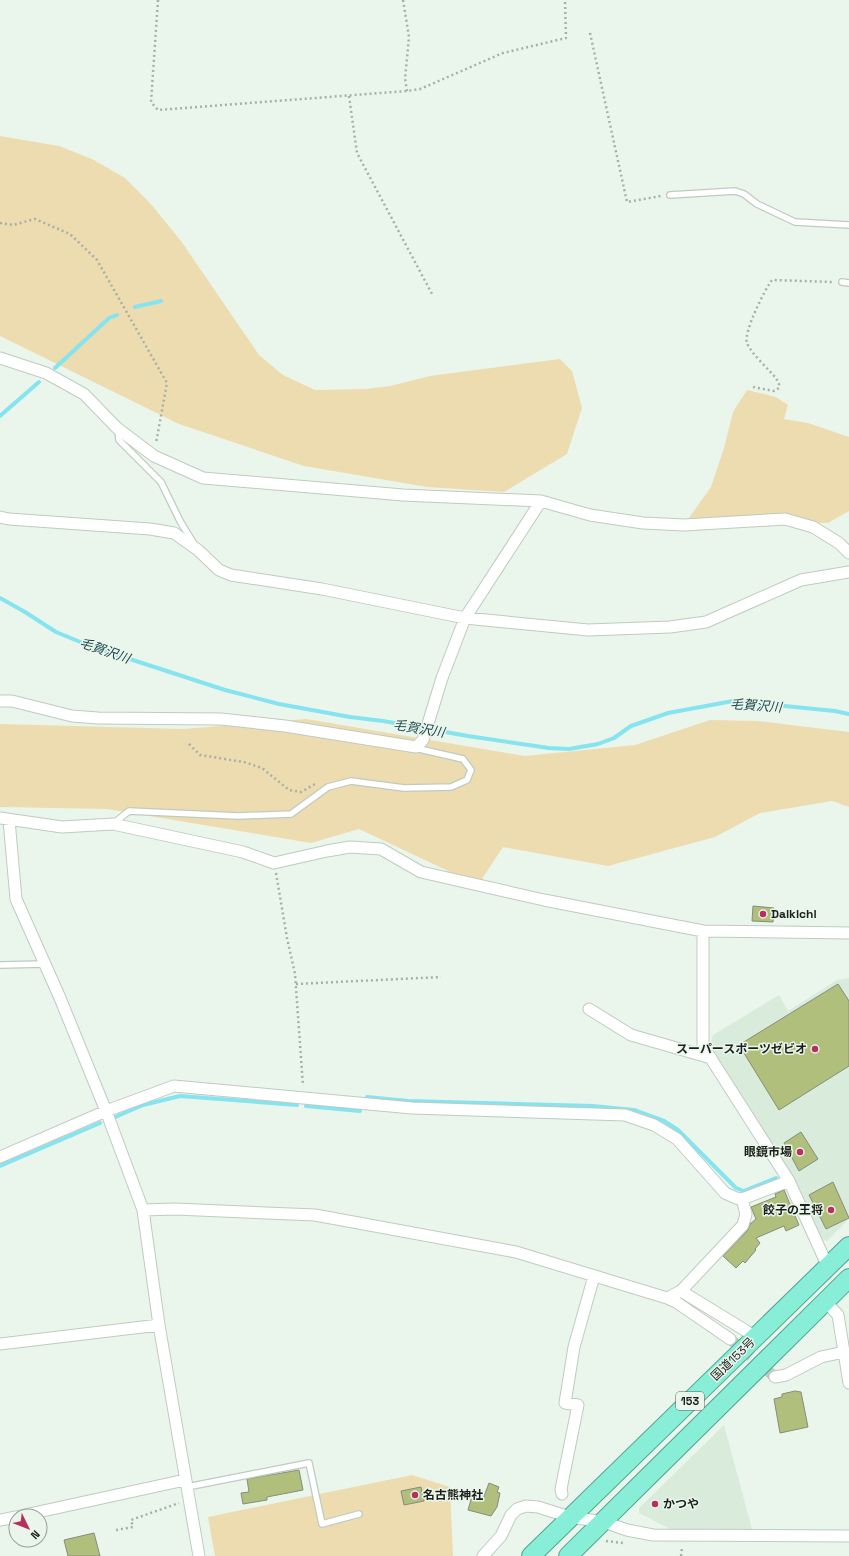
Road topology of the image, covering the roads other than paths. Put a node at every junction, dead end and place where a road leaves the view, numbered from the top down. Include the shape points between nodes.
1 (670, 195) road end
2 (849, 225) edge
3 (842, 282) road end
4 (849, 283) edge
5 (0, 358) edge
6 (117, 428) junction
7 (541, 501) junction
8 (0, 517) edge
9 (198, 550) junction
10 (849, 553) edge
11 (849, 572) edge
12 (465, 618) junction
13 (0, 701) edge
14 (391, 742) junction
15 (5, 819) edge
16 (113, 824) junction
17 (703, 930) junction
18 (849, 933) edge
19 (44, 964) junction
20 (0, 965) edge
21 (589, 1008) dead end
22 (710, 1058) junction
23 (106, 1111) junction
24 (0, 1157) edge
25 (790, 1180) junction
26 (742, 1199) junction
27 (143, 1210) junction
28 (849, 1246) edge
29 (828, 1267) junction
30 (594, 1276) junction
31 (849, 1278) edge
32 (681, 1291) junction
33 (667, 1298) junction
34 (825, 1301) junction
35 (159, 1325) junction
36 (756, 1337) junction
37 (730, 1339) tunnel mouth
38 (0, 1344) edge
39 (846, 1352) edge
40 (775, 1377) dead end
41 (849, 1383) edge
42 (186, 1483) junction
43 (562, 1494) dead end
44 (48, 1510) edge
45 (358, 1514) dead end
46 (570, 1517) junction
47 (604, 1522) junction
48 (849, 1536) edge
49 (199, 1556) edge
50 (483, 1556) edge
51 (531, 1556) edge
52 (568, 1556) edge

1 - 2 lane via 734,191 796,222
3 - 4 lane
5 - 6 street via 46,373 84,394
6 - 7 street via 154,456 203,478 403,495
6 - 9 lane via 119,440 161,482
7 - 10 street via 590,515 643,523 684,525 785,519 814,527 839,543
7 - 12 street
8 - 9 street via 174,533
9 - 12 street via 220,570 231,575 322,589
11 - 12 street via 801,580 706,622 670,627 588,630
12 - 14 street via 442,678 423,740 416,747
13 - 14 street via 12,701 98,718 221,719
14 - 16 lane via 463,759 471,770 468,780 451,786 404,788 351,781 328,786 291,814 238,816 129,811
15 - 16 street via 62,828
15 - 19 street via 16,899
16 - 17 street via 243,852 274,863 350,847 381,849 421,872 544,900
17 - 18 street
17 - 22 street via 703,1046
19 - 20 lane
19 - 23 street
21 - 22 street via 631,1035
22 - 25 street
23 - 24 street
23 - 26 street via 174,1086 412,1108 625,1115 654,1125 677,1139 725,1193
23 - 27 street
25 - 26 street
25 - 29 street
26 - 32 street via 746,1214 743,1225
27 - 30 street via 315,1215 516,1252
27 - 35 street
28 - 29 highway, 国道153号 / 153
29 - 36 highway, 国道153号 / 153
30 - 33 street
30 - 43 street via 574,1347 565,1403 578,1405
31 - 34 highway, 国道153号 / 153
32 - 33 street
32 - 36 street
33 - 37 street
34 - 39 street via 838,1315
34 - 47 highway, 国道153号 / 153
35 - 38 street
35 - 42 street
36 - 46 highway, 国道153号 / 153
39 - 40 street via 821,1357 786,1375
39 - 41 street
42 - 44 street
42 - 45 lane via 309,1463 322,1524
42 - 49 street
46 - 47 street
46 - 50 street via 538,1507 526,1506 517,1509 511,1515 501,1536
46 - 51 highway, 国道153号 / 153
47 - 48 street via 653,1535
47 - 52 highway, 国道153号 / 153

